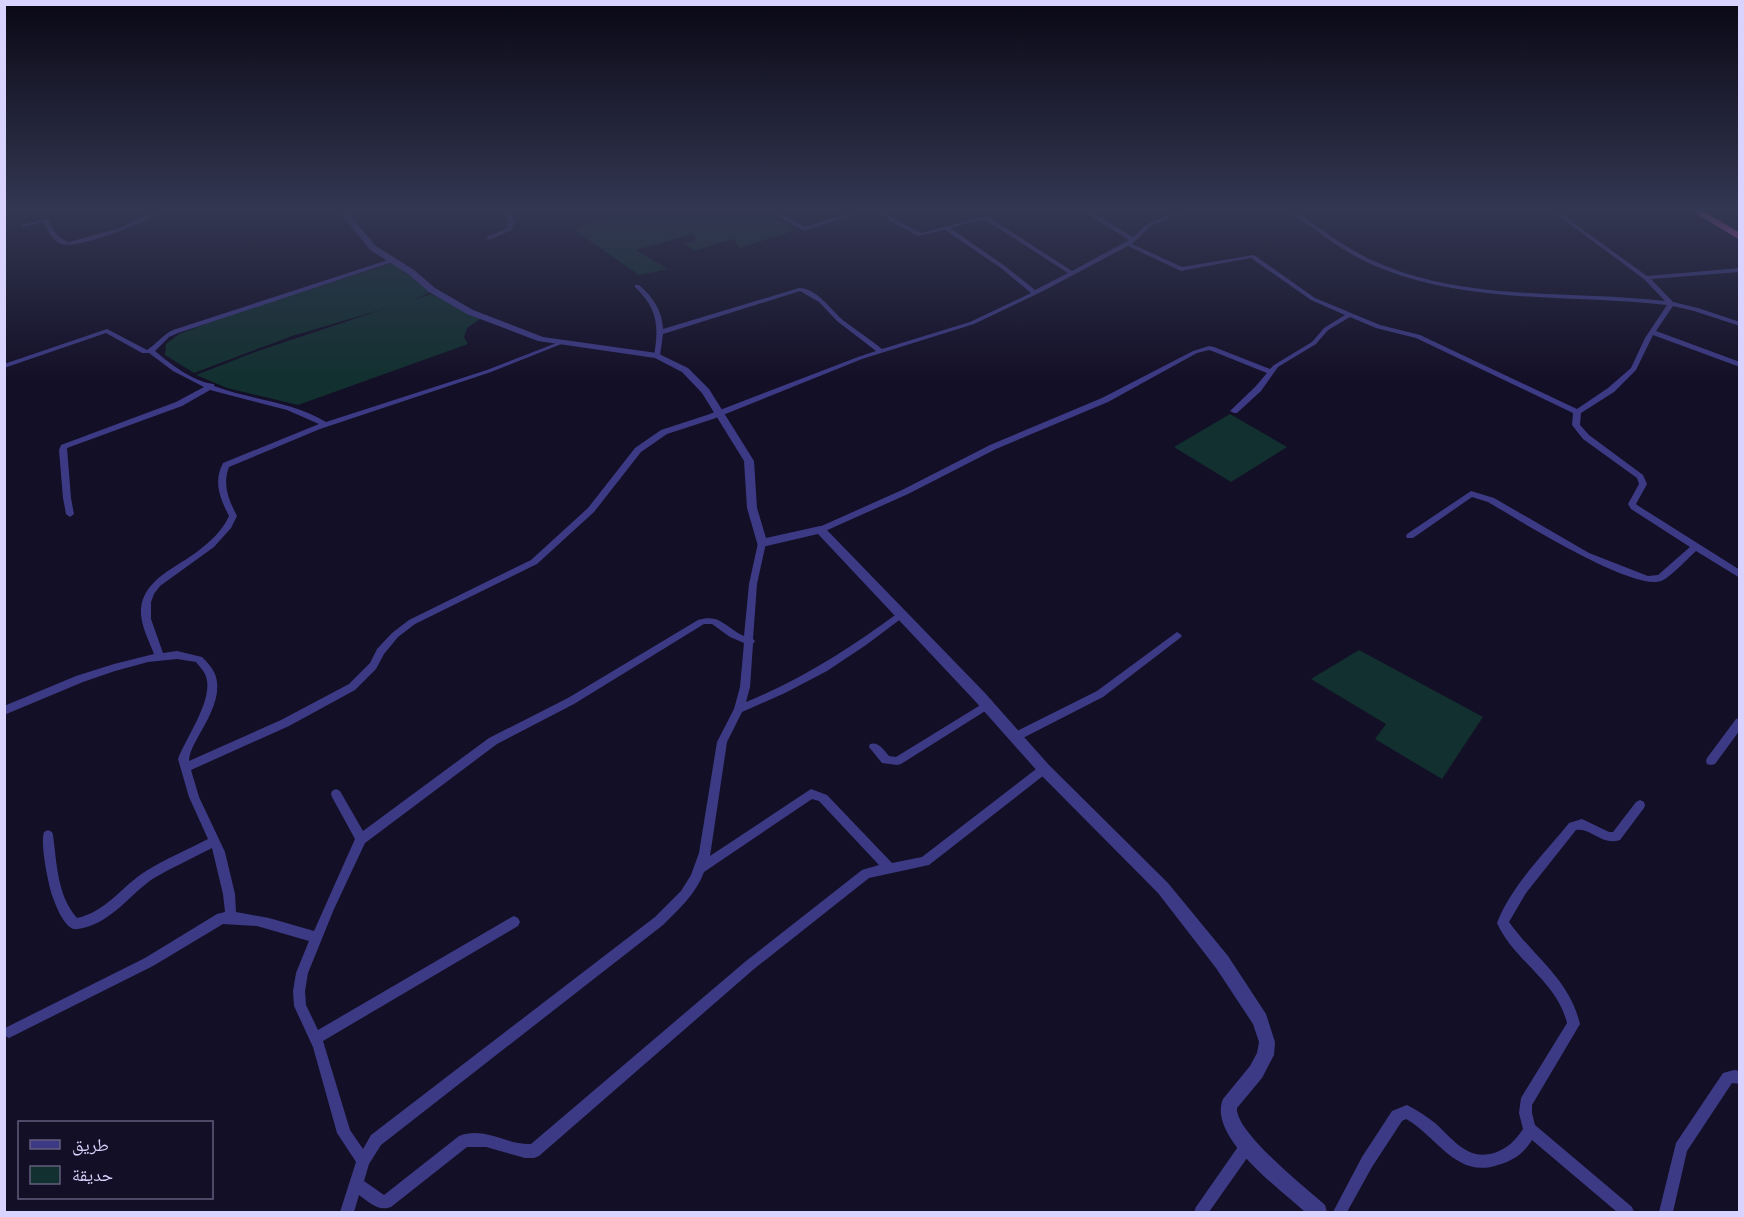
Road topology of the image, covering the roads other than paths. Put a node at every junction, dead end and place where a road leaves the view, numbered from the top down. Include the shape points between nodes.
1 (370, 268) edge
2 (404, 268) edge
3 (1004, 268) edge
4 (1063, 268) edge
5 (1081, 268) edge
6 (1269, 268) edge
7 (1387, 268) edge
8 (1632, 268) edge
9 (1740, 270) edge
10 (1071, 273) junction
11 (1646, 278) junction
12 (637, 286) dead end
13 (1035, 293) junction
14 (1671, 303) junction
15 (1349, 315) junction
16 (1740, 324) edge
17 (662, 332) junction
18 (1652, 332) junction
19 (561, 343) junction
20 (151, 351) junction
21 (880, 351) junction
22 (657, 356) junction
23 (1740, 365) edge
24 (4, 366) edge
25 (1271, 372) junction
26 (211, 386) junction
27 (1234, 411) dead end
28 (1577, 412) junction
29 (719, 413) junction
30 (326, 424) junction
31 (70, 514) dead end
32 (820, 530) junction
33 (1410, 536) dead end
34 (762, 543) junction
35 (1695, 547) junction
36 (1740, 575) edge
37 (901, 615) junction
38 (1177, 636) dead end
39 (750, 641) junction
40 (159, 656) junction
41 (987, 705) junction
42 (739, 710) junction
43 (4, 711) edge
44 (1740, 722) edge
45 (1015, 737) junction
46 (874, 747) dead end
47 (1711, 761) dead end
48 (187, 767) junction
49 (1044, 769) junction
50 (336, 794) dead end
51 (1640, 805) dead end
52 (48, 835) dead end
53 (361, 839) junction
54 (214, 841) junction
55 (888, 867) junction
56 (699, 869) junction
57 (231, 917) junction
58 (514, 922) dead end
59 (316, 937) junction
60 (9, 1032) dead end
61 (315, 1039) junction
62 (1740, 1078) edge
63 (1530, 1130) junction
64 (1247, 1146) junction
65 (363, 1161) junction
66 (357, 1184) junction
67 (347, 1212) edge
68 (1201, 1212) edge
69 (1318, 1212) edge
70 (1340, 1212) edge
71 (1627, 1212) edge
72 (1666, 1212) edge

1 - 20 street via 188,327 164,338
2 - 19 street via 470,312 520,333
3 - 13 street
4 - 10 street
5 - 10 street
6 - 15 street via 1313,299
7 - 14 street via 1419,279 1502,294
8 - 11 street
9 - 11 street
10 - 13 street
11 - 14 street
12 - 17 street via 652,301
13 - 21 street via 972,322
14 - 16 street
14 - 18 street
15 - 25 street
15 - 28 street via 1378,327 1418,336
17 - 21 street via 801,289
17 - 22 street
18 - 23 street
18 - 28 street via 1629,374
19 - 22 street
19 - 30 street via 489,371
20 - 24 street via 144,352 107,331
20 - 26 street via 165,364
21 - 29 street
22 - 29 street via 677,364 690,375 706,391
25 - 27 street
25 - 32 street via 1214,349 1203,349 1105,400 1012,438 896,497
26 - 30 street via 312,415
26 - 31 street via 179,404 64,447
28 - 35 street via 1576,425 1580,431 1643,481 1632,505
29 - 34 street via 749,461 752,508
29 - 48 street via 651,440 638,450 591,510 534,561 412,622 395,635 352,687 285,723
30 - 40 street via 226,465 220,484 233,516 231,522 215,542 157,584 145,602 144,612
32 - 34 street
32 - 37 street
33 - 35 street via 1471,494 1491,500 1586,555 1647,579 1660,578
34 - 39 street via 753,584
35 - 36 street
37 - 41 street
37 - 42 street via 835,661
38 - 45 street via 1100,693
39 - 42 street
39 - 53 street via 718,621 701,622 571,701 493,741
40 - 43 street via 132,661
40 - 48 street via 201,658 211,674 206,714 183,759
41 - 45 street
41 - 46 street via 897,761 886,760
42 - 56 street via 722,742 705,853
44 - 47 street
45 - 49 street
48 - 54 street via 194,797
49 - 55 street via 925,861
49 - 64 street via 1163,888 1222,962 1260,1020 1268,1042 1265,1055 1229,1105 1233,1127
50 - 53 street
51 - 63 street via 1616,837 1582,824 1573,826 1504,918 1508,932 1573,1014 1574,1024 1526,1102 1524,1112
52 - 54 street via 57,890 65,915 75,924 100,917 147,877
53 - 59 street
54 - 57 street via 229,894
55 - 56 street via 823,798 811,794
55 - 66 street via 866,874 750,964 534,1151 524,1152 491,1139 464,1141 386,1202 380,1202
56 - 65 street via 685,895 659,921 404,1116 376,1140
57 - 59 street
57 - 60 street via 211,923 149,962
58 - 61 street
59 - 61 street via 299,991 300,1006
61 - 65 street via 344,1133
62 - 72 street via 1728,1078 1681,1148
63 - 70 street via 1519,1149 1483,1164 1459,1154 1416,1116 1407,1112 1397,1116
63 - 71 street
64 - 68 street
64 - 69 street
65 - 66 street
66 - 67 street

